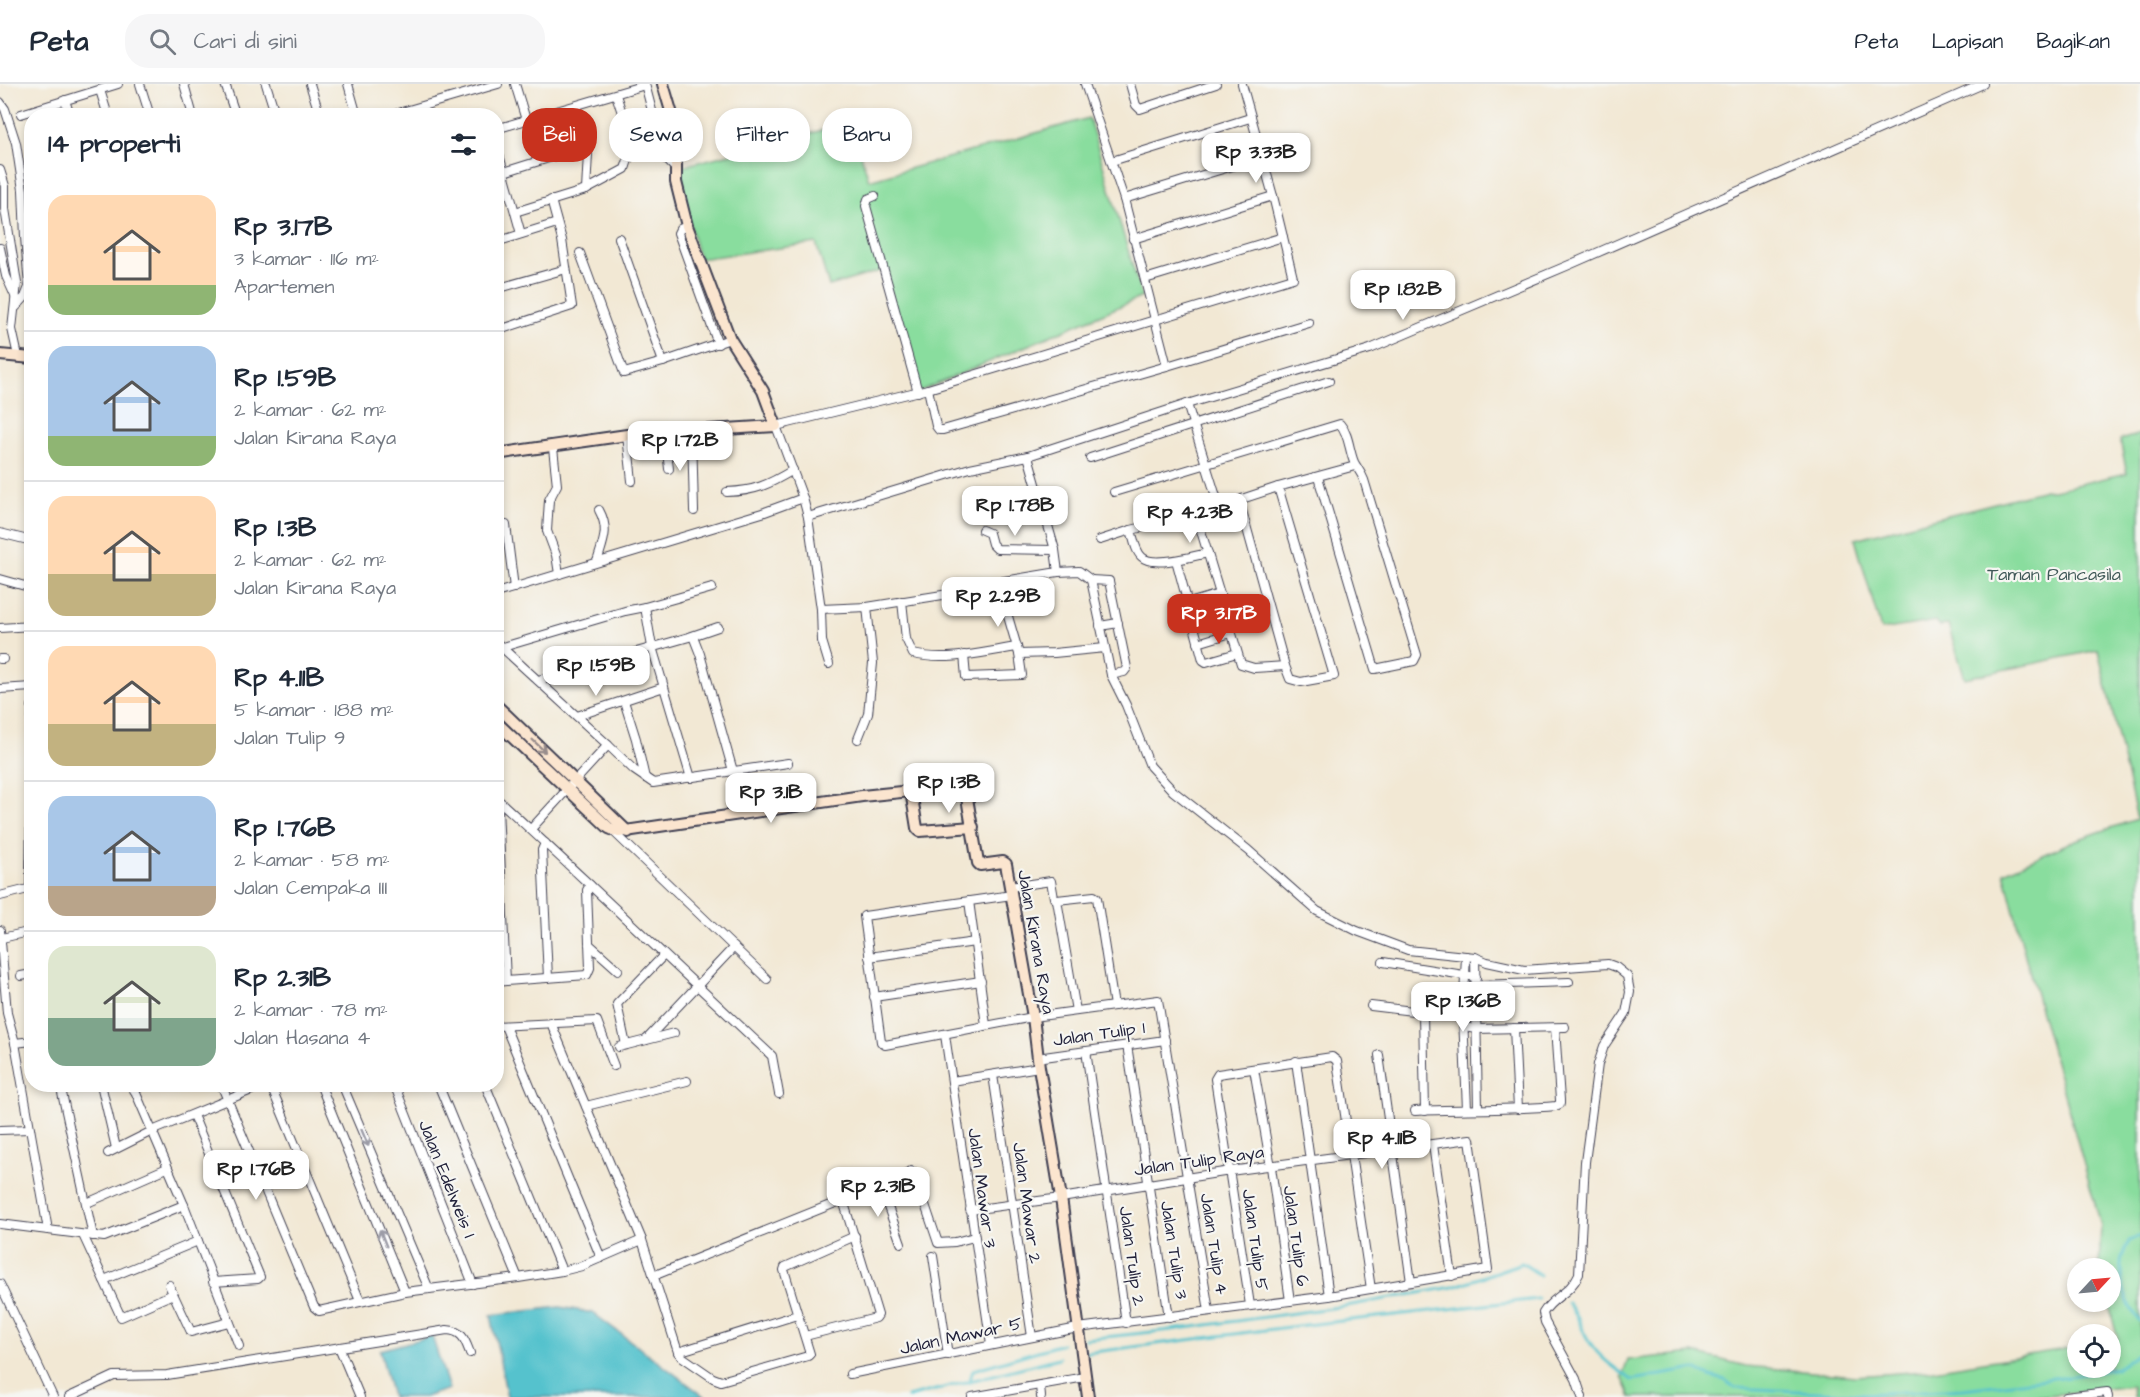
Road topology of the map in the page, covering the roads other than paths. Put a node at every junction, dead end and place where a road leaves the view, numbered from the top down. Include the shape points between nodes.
1 (118, 84) edge
2 (140, 84) edge
3 (184, 84) edge
4 (225, 84) edge
5 (266, 84) edge
6 (310, 84) edge
7 (348, 84) edge
8 (498, 84) edge
9 (515, 84) edge
10 (663, 84) edge
11 (1085, 84) edge
12 (1130, 84) edge
13 (1216, 84) edge
14 (1242, 84) edge
15 (1983, 84) edge
16 (645, 85) edge
17 (100, 90) junction
18 (616, 95) junction
19 (65, 100) junction
20 (0, 102) edge
21 (576, 106) joint
22 (40, 108) edge
23 (68, 108) edge
24 (106, 108) edge
25 (148, 108) edge
26 (192, 108) edge
27 (233, 108) edge
28 (274, 108) edge
29 (318, 108) edge
30 (355, 108) edge
31 (416, 108) edge
32 (522, 108) edge
33 (569, 108) edge
34 (24, 113) edge
35 (21, 114) dead end
36 (1250, 118) junction
37 (522, 121) edge
38 (504, 127) edge
39 (1262, 157) junction
40 (1112, 161) junction
41 (536, 162) edge
42 (587, 162) edge
43 (675, 168) junction
44 (0, 170) edge
45 (504, 172) joint
46 (586, 190) junction
47 (874, 196) dead end
48 (1273, 196) junction
49 (1124, 199) junction
50 (551, 200) junction
51 (23, 204) joint
52 (24, 211) edge
53 (514, 212) junction
54 (558, 224) junction
55 (687, 226) junction
56 (521, 234) junction
57 (1283, 237) junction
58 (619, 238) dead end
59 (504, 239) edge
60 (1133, 239) junction
61 (0, 248) edge
62 (580, 252) dead end
63 (566, 269) junction
64 (1145, 279) junction
65 (504, 287) edge
66 (16, 298) junction
67 (24, 298) edge
68 (16, 307) junction
69 (1155, 321) junction
70 (1309, 323) dead end
71 (504, 328) edge
72 (730, 339) junction
73 (718, 344) junction
74 (0, 355) edge
75 (18, 356) junction
76 (24, 357) edge
77 (663, 362) junction
78 (1167, 366) junction
79 (1329, 381) dead end
80 (928, 389) junction
81 (918, 392) junction
82 (1187, 404) junction
83 (1192, 423) junction
84 (776, 426) junction
85 (692, 432) junction
86 (665, 434) junction
87 (627, 435) junction
88 (553, 447) junction
89 (504, 453) edge
90 (1028, 456) junction
91 (1090, 458) dead end
92 (1205, 464) junction
93 (1355, 466) junction
94 (669, 469) dead end
95 (793, 471) junction
96 (1318, 477) junction
97 (632, 481) dead end
98 (1278, 487) junction
99 (727, 492) dead end
100 (1114, 492) dead end
101 (803, 498) junction
102 (1239, 500) junction
103 (1220, 506) junction
104 (599, 510) dead end
105 (694, 511) dead end
106 (1196, 514) junction
107 (808, 517) junction
108 (507, 525) dead end
109 (982, 530) dead end
110 (1131, 530) junction
111 (0, 532) edge
112 (24, 539) edge
113 (1100, 540) dead end
114 (1055, 550) junction
115 (1208, 553) junction
116 (1176, 560) junction
117 (597, 562) junction
118 (1058, 572) junction
119 (559, 574) junction
120 (0, 579) edge
121 (1091, 580) junction
122 (998, 582) junction
123 (12, 583) junction
124 (0, 584) edge
125 (24, 586) edge
126 (514, 588) junction
127 (712, 588) dead end
128 (504, 591) edge
129 (1219, 594) junction
130 (902, 601) junction
131 (1190, 603) junction
132 (645, 607) junction
133 (867, 607) junction
134 (821, 609) junction
135 (1118, 623) junction
136 (24, 626) edge
137 (1100, 626) junction
138 (717, 627) dead end
139 (0, 628) edge
140 (1231, 633) junction
141 (693, 636) junction
142 (504, 643) edge
143 (1198, 643) junction
144 (652, 647) junction
145 (504, 648) edge
146 (1105, 648) junction
147 (1018, 650) junction
148 (1237, 653) junction
149 (964, 655) junction
150 (829, 664) dead end
151 (1285, 666) junction
152 (1111, 675) junction
153 (538, 680) junction
154 (664, 687) junction
155 (24, 688) edge
156 (0, 689) edge
157 (624, 701) junction
158 (504, 714) edge
159 (577, 716) junction
160 (504, 729) edge
161 (858, 738) dead end
162 (608, 745) junction
163 (788, 763) dead end
164 (733, 771) junction
165 (691, 777) junction
166 (645, 778) junction
167 (572, 786) junction
168 (911, 791) junction
169 (504, 805) edge
170 (973, 827) junction
171 (609, 828) junction
172 (531, 830) junction
173 (628, 832) junction
174 (545, 843) junction
175 (590, 885) junction
176 (24, 890) edge
177 (1011, 891) junction
178 (0, 896) edge
179 (1057, 900) junction
180 (969, 901) junction
181 (24, 932) edge
182 (1, 934) edge
183 (504, 938) edge
184 (975, 942) junction
185 (589, 944) junction
186 (734, 946) junction
187 (602, 955) junction
188 (664, 955) junction
189 (1466, 956) junction
190 (869, 957) junction
191 (1475, 957) junction
192 (1383, 962) dead end
193 (590, 968) junction
194 (618, 970) dead end
195 (21, 975) dead end
196 (24, 975) edge
197 (1464, 976) junction
198 (548, 978) junction
199 (767, 979) dead end
200 (506, 981) joint
201 (981, 981) junction
202 (1475, 981) junction
203 (1569, 982) dead end
204 (697, 986) junction
205 (874, 997) junction
206 (1114, 1006) junction
207 (1371, 1006) dead end
208 (1076, 1011) junction
209 (1423, 1013) junction
210 (4, 1014) edge
211 (1033, 1017) junction
212 (1463, 1017) junction
213 (551, 1023) junction
214 (986, 1025) junction
215 (504, 1026) edge
216 (1464, 1028) junction
217 (1514, 1028) junction
218 (1555, 1028) junction
219 (1564, 1028) dead end
220 (1476, 1029) junction
221 (504, 1033) edge
222 (674, 1033) dead end
223 (945, 1035) junction
224 (646, 1040) junction
225 (1165, 1040) junction
226 (24, 1042) edge
227 (15, 1043) junction
228 (1127, 1045) junction
229 (1086, 1051) junction
230 (1379, 1055) dead end
231 (1296, 1061) junction
232 (1038, 1062) junction
233 (614, 1066) dead end
234 (1254, 1069) junction
235 (993, 1075) junction
236 (687, 1081) dead end
237 (952, 1081) junction
238 (62, 1092) edge
239 (103, 1092) edge
240 (135, 1092) edge
241 (224, 1092) edge
242 (249, 1092) edge
243 (271, 1092) edge
244 (323, 1092) edge
245 (345, 1092) edge
246 (397, 1092) edge
247 (441, 1092) edge
248 (488, 1092) edge
249 (779, 1094) dead end
250 (228, 1101) junction
251 (586, 1106) junction
252 (1478, 1108) junction
253 (1467, 1109) junction
254 (1425, 1110) junction
255 (1518, 1110) junction
256 (1414, 1111) dead end
257 (193, 1115) junction
258 (30, 1129) junction
259 (0, 1130) edge
260 (152, 1131) junction
261 (1433, 1145) junction
262 (116, 1148) junction
263 (1392, 1150) junction
264 (108, 1153) dead end
265 (1352, 1155) junction
266 (1310, 1161) junction
267 (1271, 1167) junction
268 (167, 1168) junction
269 (1230, 1171) junction
270 (1188, 1177) junction
271 (1148, 1183) junction
272 (880, 1185) junction
273 (1107, 1189) junction
274 (1061, 1198) junction
275 (843, 1200) junction
276 (87, 1203) junction
277 (1012, 1204) junction
278 (184, 1205) junction
279 (970, 1209) junction
280 (0, 1224) edge
281 (48, 1230) junction
282 (83, 1234) junction
283 (93, 1236) junction
284 (855, 1236) junction
285 (974, 1237) junction
286 (642, 1240) junction
287 (198, 1241) junction
288 (901, 1244) dead end
289 (933, 1256) dead end
290 (601, 1258) junction
291 (562, 1271) junction
292 (653, 1276) junction
293 (1452, 1276) junction
294 (518, 1278) junction
295 (104, 1280) junction
296 (213, 1282) junction
297 (1411, 1282) junction
298 (0, 1284) edge
299 (473, 1284) junction
300 (169, 1285) dead end
301 (429, 1289) junction
302 (1371, 1289) junction
303 (405, 1292) junction
304 (173, 1294) junction
305 (1329, 1296) junction
306 (360, 1301) junction
307 (1290, 1301) junction
308 (1250, 1305) junction
309 (1209, 1311) junction
310 (797, 1315) junction
311 (1170, 1317) junction
312 (229, 1322) junction
313 (1126, 1323) junction
314 (1078, 1329) junction
315 (805, 1336) junction
316 (1032, 1337) junction
317 (991, 1345) junction
318 (238, 1346) dead end
319 (339, 1347) junction
320 (678, 1352) junction
321 (470, 1353) dead end
322 (948, 1355) junction
323 (850, 1374) dead end
324 (1085, 1377) junction
325 (1040, 1385) junction
326 (1000, 1394) edge
327 (53, 1397) edge
328 (69, 1397) edge
329 (360, 1397) edge
330 (972, 1397) edge
331 (1041, 1397) edge
332 (1088, 1397) edge
333 (1582, 1397) edge
334 (2066, 1397) edge
335 (2108, 1397) edge

1 - 17 street
2 - 25 street
3 - 26 street
4 - 27 street
5 - 28 street
6 - 29 street
7 - 30 street
8 - 31 street
9 - 32 street
10 - 43 street via 676,128
11 - 40 street
12 - 13 street via 1140,109
14 - 36 street
15 - 82 street via 1370,349
16 - 18 street
16 - 43 street via 664,157
17 - 19 street
17 - 24 street
18 - 21 street
18 - 46 street via 630,148 626,167
19 - 22 street
19 - 23 street
20 - 51 street via 16,143
21 - 33 street
34 - 35 street
36 - 39 street
36 - 40 street
37 - 38 street
39 - 48 street
39 - 49 street
40 - 49 street
41 - 45 street
42 - 46 street
43 - 55 street
44 - 66 street
45 - 53 street
46 - 50 street
47 - 81 street via 866,206
48 - 57 street
48 - 60 street
49 - 60 street
50 - 53 street
50 - 54 street
51 - 52 street
53 - 56 street
54 - 56 street
54 - 63 street
55 - 72 street
55 - 73 street via 678,233
56 - 59 street
57 - 64 street
57 - 69 street via 1293,278
58 - 77 street
60 - 64 street
61 - 66 street
62 - 77 street via 622,371
63 - 65 street
63 - 71 street via 572,306
64 - 69 street
66 - 68 street
67 - 68 street
68 - 75 street via 12,329
69 - 78 street
69 - 80 street
70 - 78 street
72 - 73 street
72 - 84 street via 763,391
73 - 77 street
74 - 75 street
75 - 76 street
78 - 80 street via 943,430 936,426
79 - 83 street
80 - 81 street
81 - 84 street
82 - 83 street
82 - 90 street
83 - 91 street
83 - 92 street
84 - 85 street
84 - 95 street
85 - 86 street
85 - 105 street
86 - 87 street
86 - 94 street
87 - 88 street
87 - 97 street
88 - 89 street
88 - 119 street via 557,485 549,500 547,531
90 - 107 street via 970,468
90 - 114 street
92 - 93 street via 1340,424
92 - 100 street
92 - 103 street
93 - 96 street
93 - 96 street via 1364,480 1418,655 1411,662 1376,669
95 - 99 street via 756,489
95 - 101 street
96 - 98 street
98 - 102 street
98 - 151 street via 1334,676 1297,682 1290,679
101 - 107 street
101 - 117 street
102 - 103 street
102 - 151 street
103 - 106 street
104 - 117 street via 606,531
106 - 110 street
106 - 115 street
107 - 134 street
108 - 126 street
109 - 114 street via 989,533 997,549
110 - 113 street
110 - 116 street via 1137,550 1147,561
111 - 112 street
114 - 118 street
115 - 116 street
115 - 129 street
116 - 131 street
117 - 119 street
118 - 121 street via 1079,571
118 - 122 street
119 - 126 street
120 - 123 street
121 - 135 street via 1109,581
121 - 137 street
122 - 130 street
122 - 147 street
123 - 124 street
123 - 125 street
126 - 128 street
127 - 132 street
129 - 131 street
129 - 140 street
130 - 133 street
130 - 149 street via 906,639 913,654
131 - 143 street
132 - 142 street
132 - 144 street
133 - 134 street
133 - 161 street via 873,663 868,714
134 - 150 street via 822,641
135 - 137 street
135 - 152 street via 1127,668
136 - 139 street
137 - 146 street
138 - 141 street
140 - 143 street
140 - 148 street
141 - 144 street
141 - 164 street
143 - 148 street via 1206,662
144 - 153 street
144 - 154 street
145 - 153 street
146 - 147 street via 1054,653
146 - 152 street
147 - 149 street
147 - 149 street via 1022,675 1019,676 966,677
148 - 151 street via 1245,667
152 - 189 street via 1150,766 1158,776 1317,911 1408,950
153 - 159 street
154 - 157 street
154 - 165 street
155 - 156 street
157 - 159 street
157 - 166 street
158 -> 167 street
159 - 162 street
160 - 167 street
162 - 166 street
162 - 167 street
163 - 164 street
164 - 165 street
165 - 166 street via 656,784
167 - 171 street
167 - 172 street
167 - 173 street
168 - 170 street via 919,830
168 - 170 street via 957,783 963,786
168 - 173 street
169 - 172 street
170 - 177 street, Jalan Kirana Raya via 978,863 1005,862
171 - 173 street
171 - 186 street
172 - 174 street
174 - 175 street
174 - 198 street via 542,850
175 - 185 street
175 - 188 street
176 - 178 street
177 - 179 street via 1050,881
177 - 180 street
177 - 211 street, Jalan Kirana Raya
179 - 206 street via 1094,896 1098,900
179 - 208 street
180 - 184 street
180 - 190 street via 865,916
181 - 182 street
182 - 210 street
183 - 200 street
184 - 190 street
184 - 201 street
185 - 187 street
185 - 193 street
186 - 199 street
186 - 204 street
187 - 193 street
187 - 194 street
188 - 204 street
188 - 224 street via 617,1004 623,1046
189 - 191 street
189 - 197 street
190 - 205 street
191 - 202 street
191 - 333 street via 1524,970 1608,964 1627,976 1630,992 1626,1013 1600,1053 1596,1074 1585,1162 1580,1268 1573,1286 1546,1307 1543,1316
192 - 197 street
193 - 198 street via 583,976
195 - 196 street
197 - 202 street
197 - 212 street
198 - 200 street
201 - 205 street
201 - 214 street
202 - 203 street
202 - 220 street
204 - 224 street
204 - 249 street via 772,1056
205 - 223 street via 883,1045
206 - 208 street
206 - 225 street, Jalan Tulip 4 via 1158,1000
207 - 209 street
208 - 211 street
209 - 212 street
209 - 254 street
210 - 227 street
211 - 214 street
211 - 232 street, Jalan Kirana Raya
212 - 216 street
213 - 215 street
213 - 233 street via 597,1021
213 - 251 street
214 - 223 street
216 - 220 street
216 - 253 street
217 - 218 street
217 - 220 street
217 - 255 street
218 - 219 street
218 - 255 street via 1560,1104
220 - 252 street
221 - 290 street
222 - 224 street
223 - 237 street, Jalan Mawar 3
225 - 228 street, Jalan Tulip 1
225 - 270 street, Jalan Tulip 4
226 - 227 street
227 - 258 street
228 - 229 street, Jalan Tulip 1
228 - 271 street, Jalan Tulip 3
229 - 232 street, Jalan Tulip 1
229 - 273 street, Jalan Tulip 2
230 - 263 street
231 - 234 street
231 - 265 street via 1335,1058
231 - 266 street
232 - 235 street, Jalan Tulip 1
232 - 274 street, Jalan Kirana Raya
234 - 267 street, Jalan Tulip 6
234 - 269 street, Jalan Tulip 5 via 1218,1074 1215,1079
235 - 237 street, Jalan Tulip 1
235 - 277 street, Jalan Mawar 2
236 - 251 street
237 - 279 street, Jalan Mawar 3
238 - 276 street
239 - 262 street
240 - 260 street
241 - 250 street
242 - 250 street
243 - 306 street
303 -> 244 street
245 -> 301 street
246 - 299 street, Jalan Edelweis I
247 - 294 street
248 - 291 street
250 - 257 street
250 - 306 street via 314,1307 319,1311
251 - 286 street
252 - 253 street
252 - 255 street
253 - 254 street
254 - 256 street
257 - 260 street
257 - 296 street via 260,1277
258 - 259 street
258 - 281 street
260 - 262 street
260 - 268 street
261 - 263 street, Jalan Tulip Raya
261 - 293 street
261 - 293 street, Jalan Tulip Raya via 1470,1139 1488,1269
262 - 264 street
263 - 265 street, Jalan Tulip Raya
263 - 297 street
265 - 266 street, Jalan Tulip Raya
265 - 302 street
266 - 267 street, Jalan Tulip Raya
266 - 305 street
267 - 269 street, Jalan Tulip Raya
267 - 307 street, Jalan Tulip 6
268 - 276 street
268 - 278 street
269 - 270 street, Jalan Tulip Raya
269 - 308 street, Jalan Tulip 5
270 - 271 street, Jalan Tulip Raya
270 - 309 street, Jalan Tulip 4
271 - 273 street, Jalan Tulip Raya
271 - 311 street, Jalan Tulip 3
272 - 275 street
272 - 285 street via 915,1172 938,1243
272 - 288 street
273 - 274 street, Jalan Tulip Raya
273 - 313 street, Jalan Tulip 2
274 - 277 street, Jalan Tulip Raya
274 - 314 street, Jalan Kirana Raya
275 - 284 street
275 - 292 street
276 - 283 street
277 - 279 street, Jalan Tulip Raya
277 - 316 street, Jalan Mawar 2
278 - 283 street via 108,1236
278 - 287 street
279 - 285 street, Jalan Mawar 3
280 - 281 street
281 - 282 street
282 - 283 street
282 - 295 street
284 - 310 street via 786,1266
284 - 315 street via 878,1317
285 - 317 street, Jalan Mawar 3
286 - 290 street
286 - 292 street
287 - 295 street
287 - 296 street
289 - 322 street
290 - 291 street
291 - 294 street
292 - 320 street
293 - 297 street, Jalan Mawar 5
294 - 299 street
295 - 304 street via 121,1317
296 - 312 street
297 - 302 street, Jalan Mawar 5
298 - 327 street
299 - 301 street
300 - 304 street
301 - 303 street
302 - 305 street, Jalan Mawar 5
303 - 306 street
304 - 312 street via 191,1332
305 - 307 street, Jalan Mawar 5
307 - 308 street, Jalan Mawar 5
308 - 309 street, Jalan Mawar 5
309 - 311 street, Jalan Mawar 5
310 - 315 street
310 - 320 street
311 - 313 street, Jalan Mawar 5
312 - 318 street
313 - 314 street, Jalan Mawar 5
314 - 316 street, Jalan Mawar 5
314 - 324 street, Jalan Kirana Raya
315 - 320 street via 808,1356 721,1381
316 - 317 street, Jalan Mawar 5
317 - 322 street, Jalan Mawar 5
319 - 321 street via 454,1330 465,1338
319 - 328 street via 167,1375 118,1375
319 - 329 street
322 - 323 street, Jalan Mawar 5
324 - 325 street
324 - 332 street, Jalan Kirana Raya
325 - 326 street
325 - 331 street
326 - 330 street
334 - 335 street via 2107,1392

